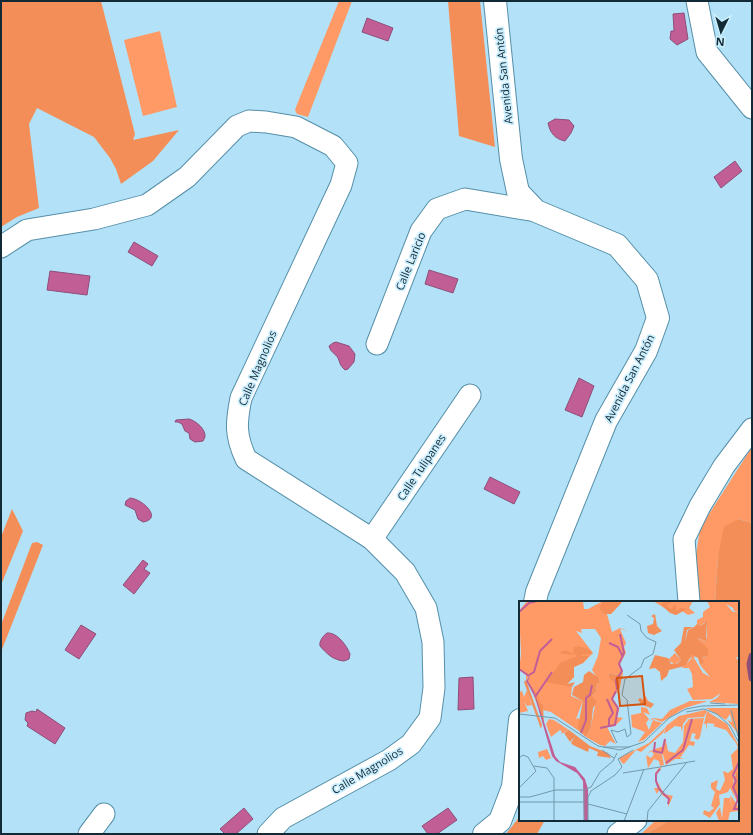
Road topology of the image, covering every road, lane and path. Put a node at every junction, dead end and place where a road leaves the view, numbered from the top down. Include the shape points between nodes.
1 (495, 1) edge
2 (697, 1) edge
3 (752, 108) edge
4 (536, 212) junction
5 (1, 247) edge
6 (377, 344) dead end
7 (470, 396) dead end
8 (752, 429) edge
9 (372, 539) junction
10 (535, 601) edge
11 (689, 601) edge
12 (519, 731) edge
13 (104, 814) dead end
14 (635, 821) edge
15 (89, 834) edge
16 (268, 834) edge
17 (484, 834) edge
18 (618, 834) edge

1 - 4 street, Avenida San Antón via 511,159 518,192
2 - 3 street via 707,52
4 - 6 street, Calle Laricio via 465,200 437,209 422,231
4 - 10 street, Avenida San Antón via 617,246 647,280 658,318 646,351 606,421
5 - 9 street, Calle Magnolios via 27,230 94,219 147,205 187,177 237,126 249,121 296,127 333,146 347,163 342,185 241,398 237,431 246,459
7 - 9 street, Calle Tulipanes
8 - 11 street via 720,473 684,539
9 - 16 street, Calle Magnolios via 405,572 426,608 433,642 434,688 430,718 411,744 389,760 283,818
12 - 17 street via 514,787 500,821
13 - 15 street
14 - 18 street

